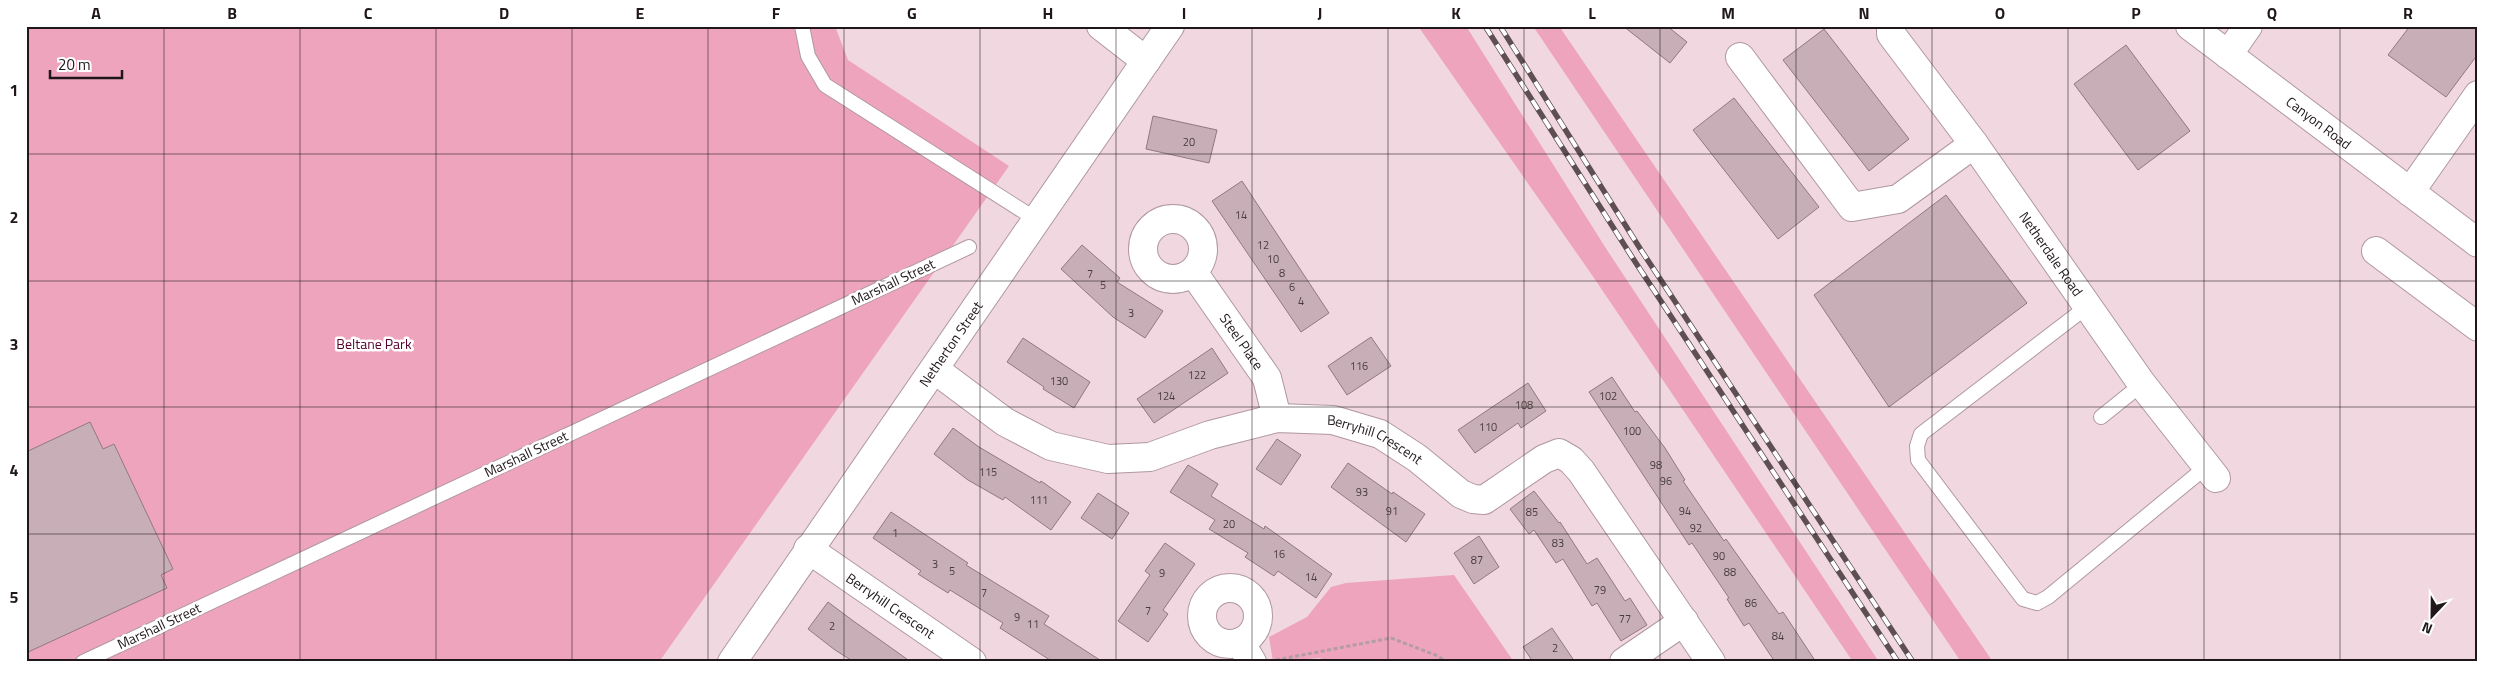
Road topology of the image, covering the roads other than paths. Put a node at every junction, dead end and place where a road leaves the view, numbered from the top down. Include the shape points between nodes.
1 (802, 26) edge
2 (1101, 26) edge
3 (1170, 26) edge
4 (1891, 26) edge
5 (2190, 26) edge
6 (2248, 26) edge
7 (2228, 54) junction
8 (1740, 57) dead end
9 (1146, 61) junction
10 (2478, 95) edge
11 (1974, 144) junction
12 (2410, 192) junction
13 (1037, 220) junction
14 (2478, 243) edge
15 (969, 247) dead end
16 (2376, 251) dead end
17 (1193, 272) dead end
18 (2088, 306) junction
19 (2478, 327) edge
20 (934, 369) junction
21 (2142, 384) junction
22 (2101, 417) dead end
23 (1277, 418) junction
24 (2211, 473) joint
25 (808, 549) junction
26 (1684, 621) junction
27 (968, 660) edge
28 (83, 662) edge
29 (732, 662) edge
30 (1624, 662) edge
31 (1712, 662) edge

1 - 13 lane via 808,56 825,85
2 - 9 street
3 - 9 street, Netherton Street
4 - 11 street, Netherdale Road via 1891,34
5 - 7 street, Canyon Road
6 - 7 street
7 - 12 street, Canyon Road
8 - 11 street via 1852,207 1898,199
9 - 13 street, Netherton Street
10 - 12 street
11 - 18 street, Netherdale Road
12 - 14 street, Canyon Road
13 - 20 street, Netherton Street
15 - 28 lane, Marshall Street
16 - 19 street
17 - 23 street, Steel Place via 1267,378
18 - 21 street, Netherdale Road
18 - 24 lane via 1921,434 1917,446 1918,460 2023,599 2037,603
20 - 23 street, Berryhill Crescent via 1006,422 1051,446 1108,459 1150,457 1210,435
20 - 25 street, Netherton Street
21 - 22 lane
21 - 24 street, Netherdale Road
23 - 26 street, Berryhill Crescent via 1333,420 1380,434 1473,500 1490,497 1544,459 1559,453 1581,471
25 - 27 street, Berryhill Crescent
25 - 29 street, Netherton Street
26 - 30 street
26 - 31 street, Berryhill Crescent

